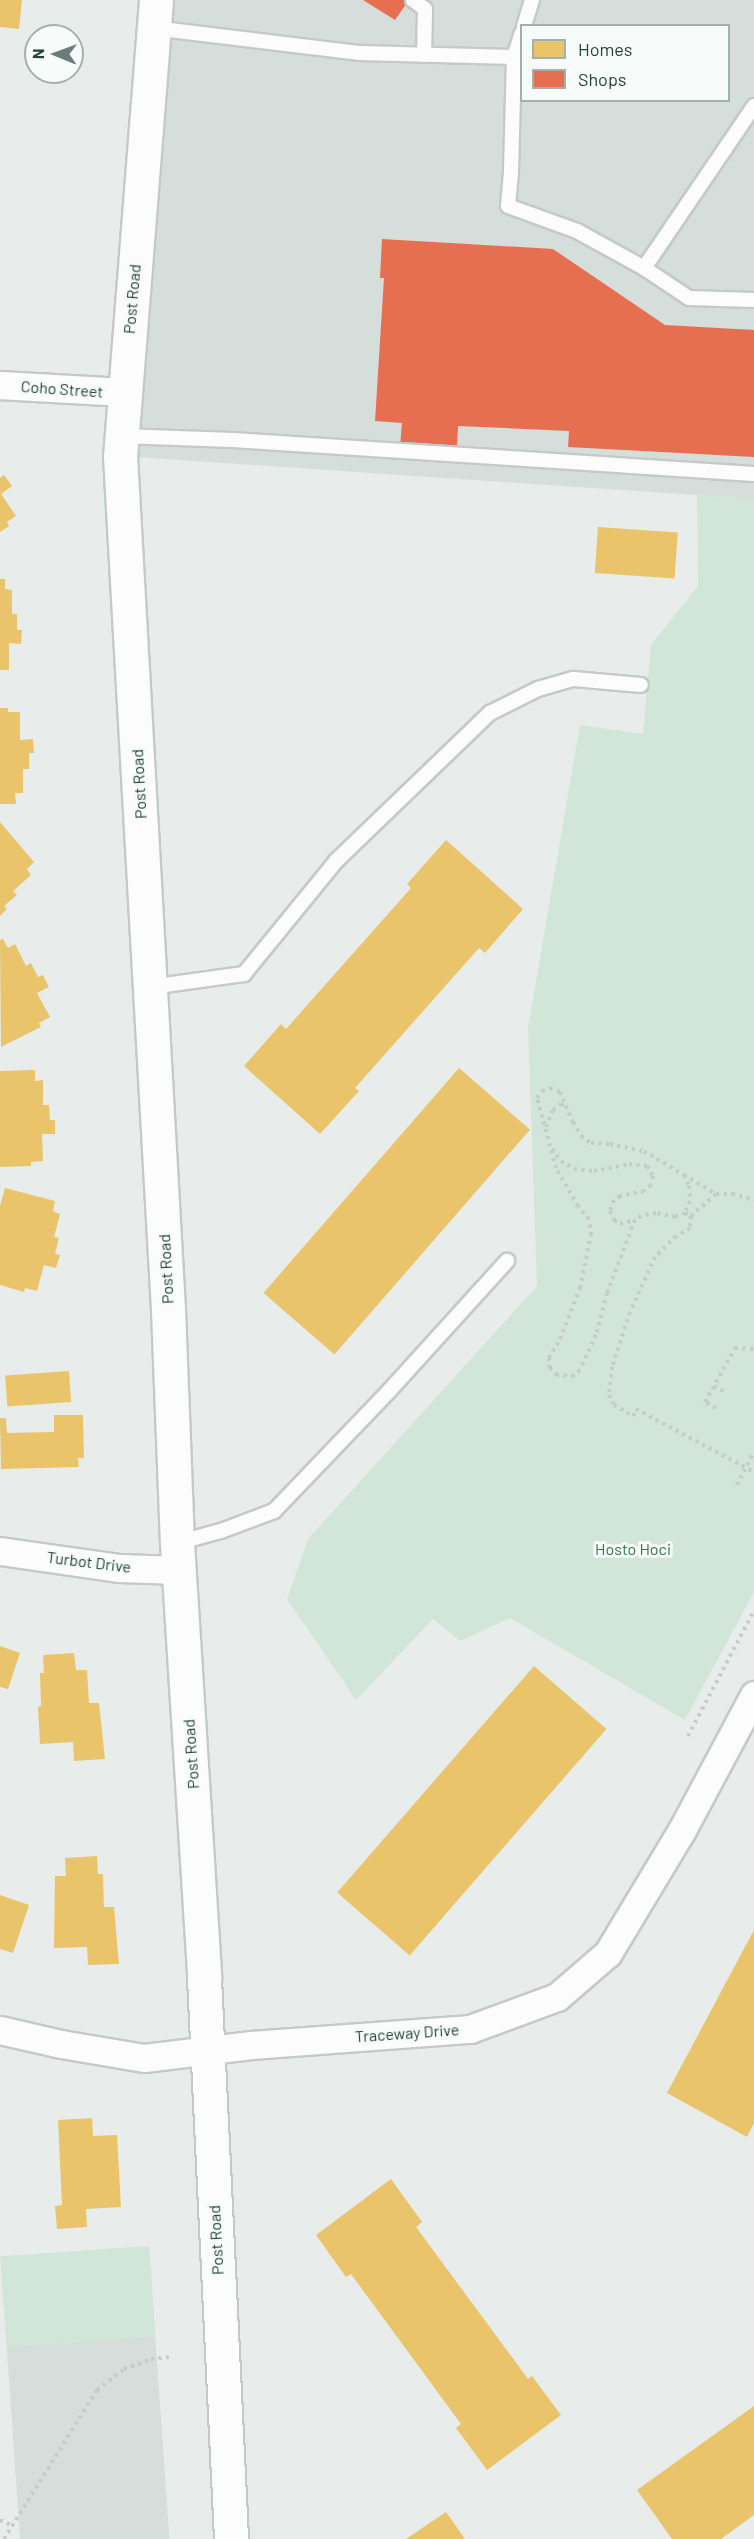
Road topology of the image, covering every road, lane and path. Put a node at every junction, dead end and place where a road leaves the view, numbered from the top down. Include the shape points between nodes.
1 (414, 0) edge
2 (532, 0) edge
3 (154, 14) edge
4 (525, 24) edge
5 (520, 39) edge
6 (424, 55) junction
7 (514, 57) junction
8 (754, 106) edge
9 (644, 268) junction
10 (754, 300) edge
11 (0, 385) edge
12 (124, 393) junction
13 (121, 436) junction
14 (754, 474) edge
15 (641, 685) dead end
16 (150, 987) junction
17 (567, 1106) junction
18 (545, 1128) junction
19 (550, 1146) junction
20 (684, 1175) junction
21 (716, 1194) junction
22 (754, 1200) edge
23 (685, 1213) junction
24 (691, 1216) junction
25 (635, 1220) junction
26 (507, 1261) dead end
27 (754, 1349) edge
28 (714, 1386) junction
29 (725, 1392) dead end
30 (716, 1408) dead end
31 (754, 1452) edge
32 (746, 1467) junction
33 (754, 1472) edge
34 (737, 1485) dead end
35 (0, 1551) edge
36 (178, 1556) junction
37 (754, 1611) edge
38 (754, 1695) edge
39 (688, 1736) dead end
40 (0, 2030) edge
41 (208, 2051) junction
42 (169, 2357) dead end
43 (0, 2520) edge
44 (11, 2525) junction
45 (4, 2539) edge
46 (231, 2539) edge

1 - 6 lane via 425,9
2 - 4 lane
3 - 6 lane via 360,53
3 - 12 street, Post Road
5 - 7 lane
6 - 7 lane
7 - 9 lane via 508,206 577,231
8 - 9 lane
9 - 10 lane via 689,298
11 - 12 street, Coho Street
12 - 13 street, Post Road
13 - 14 lane
13 - 16 street, Post Road via 125,571
15 - 16 lane via 574,679 538,689 490,713 336,861 244,974
16 - 36 street, Post Road
17 - 18 path via 561,1104 553,1110
17 - 18 path via 560,1092 550,1088 542,1091 537,1098
17 - 20 path via 581,1136 591,1143 644,1151
18 - 19 path
19 - 25 path via 561,1161 574,1169 647,1166 653,1176 651,1185 644,1191 620,1196 610,1211 620,1224
19 - 25 path via 563,1183 590,1220 591,1235 580,1288 549,1358 550,1368 557,1375 574,1376 580,1370
20 - 21 path
20 - 23 path via 690,1201
21 - 22 path
21 - 24 path
23 - 24 path
23 - 25 path via 675,1217 656,1213
24 - 32 path via 690,1228 655,1257 630,1312 612,1367 609,1395 614,1405 633,1416 636,1409
26 - 36 lane via 274,1511 221,1531
27 - 28 path via 735,1348
28 - 29 path
28 - 30 path via 705,1402
31 - 32 path
32 - 33 path
32 - 34 path
35 - 36 street, Turbot Drive via 120,1568
36 - 41 street, Post Road
37 - 39 path
38 - 41 street, Traceway Drive via 682,1830 608,1953 557,1997 470,2029
40 - 41 street, Traceway Drive via 144,2058
41 - 46 street, Post Road
42 - 44 path via 124,2369 97,2390
43 - 44 path
44 - 45 path

